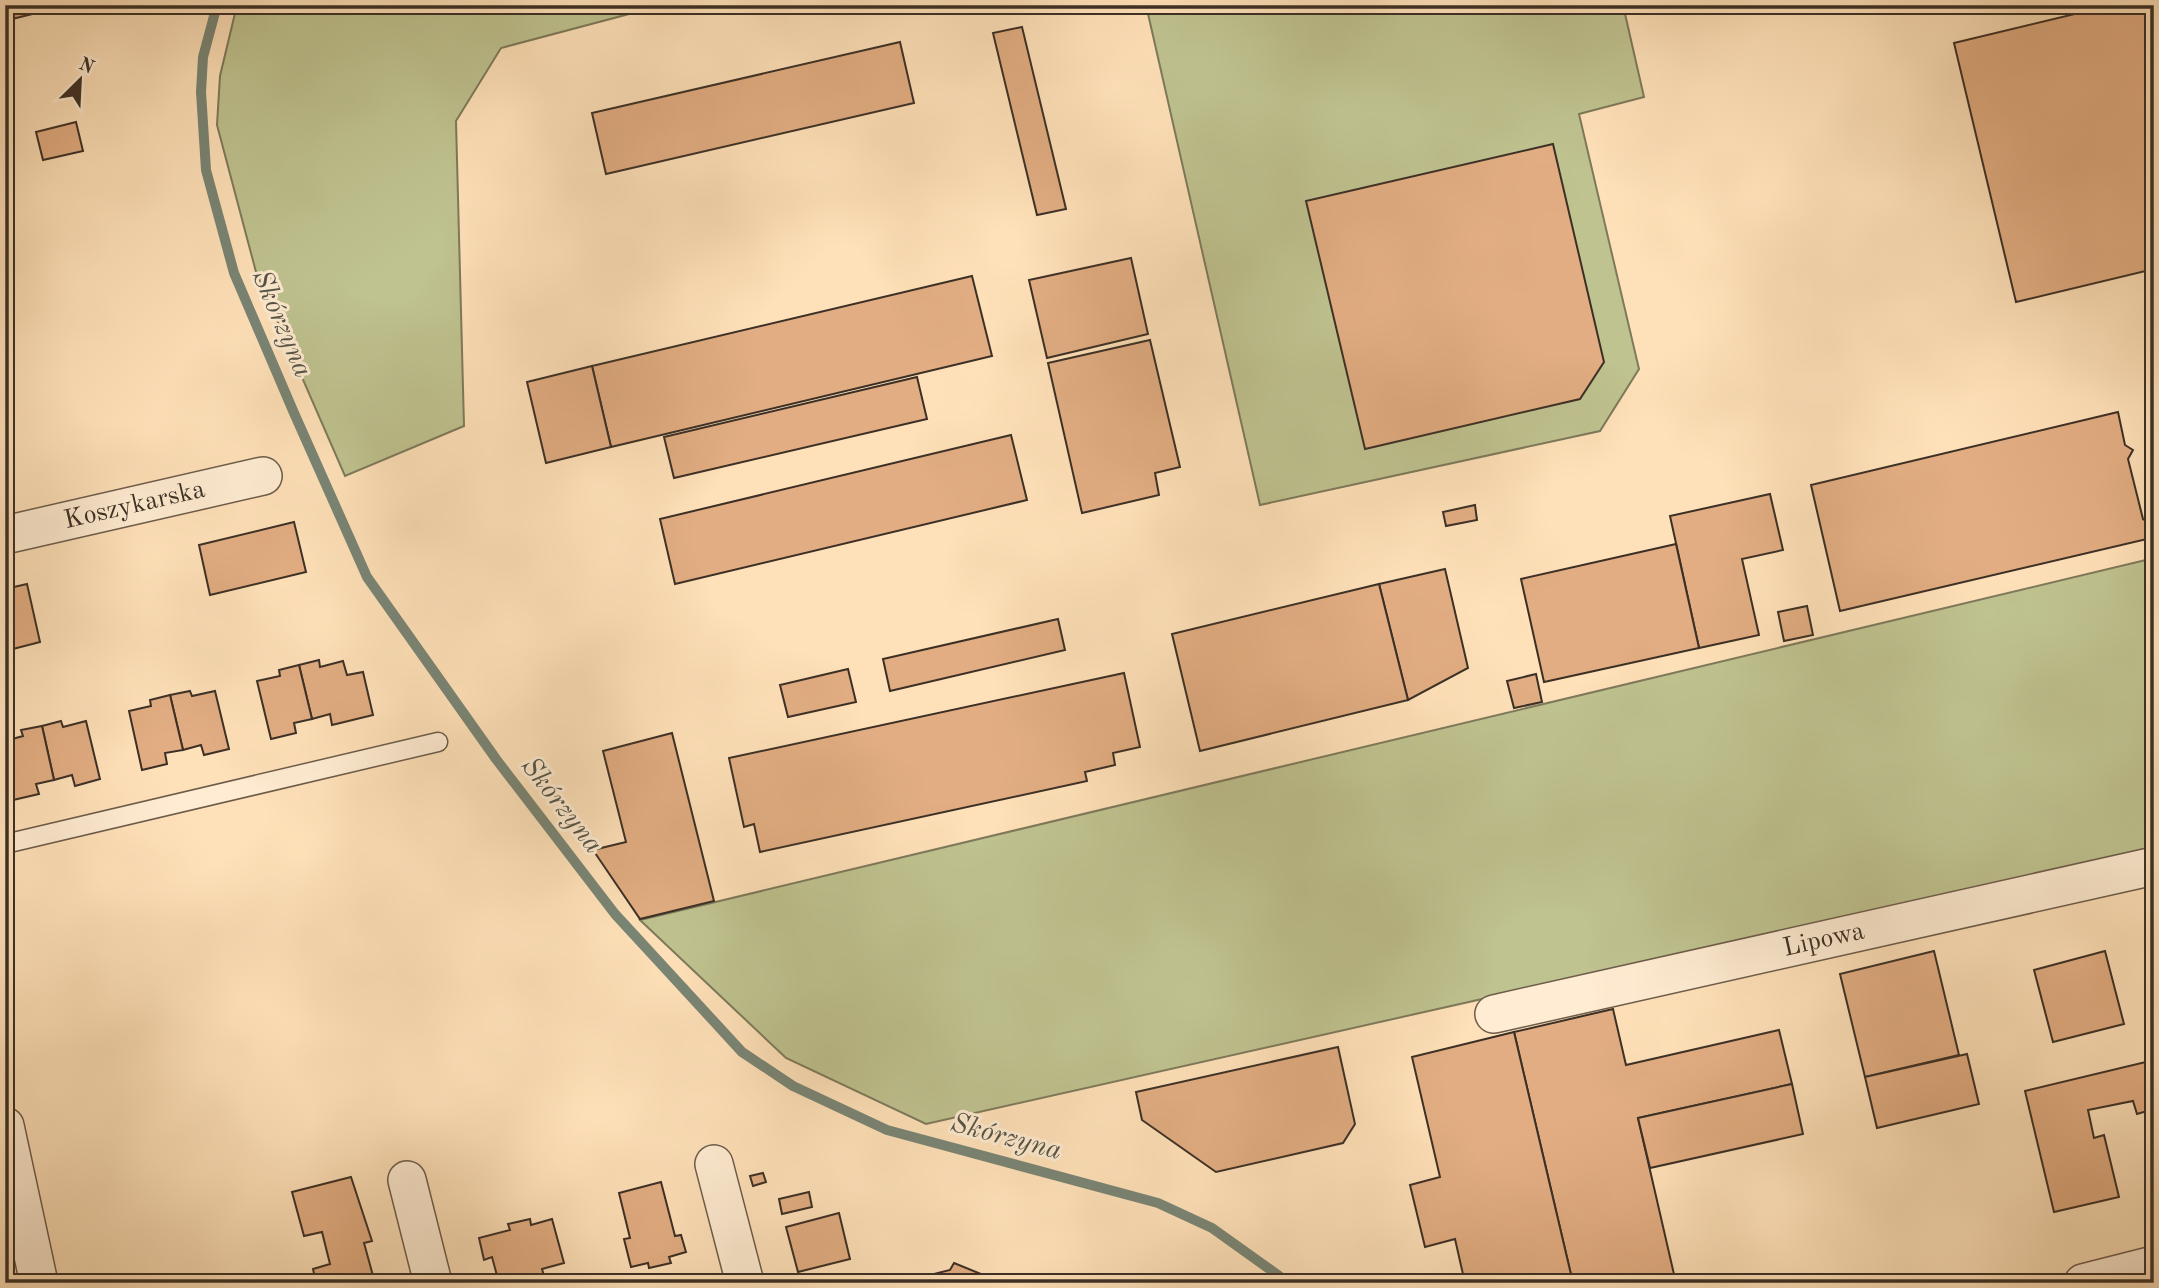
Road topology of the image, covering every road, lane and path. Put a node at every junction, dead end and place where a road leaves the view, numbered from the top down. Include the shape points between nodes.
1 (263, 476) dead end
2 (5, 535) edge
3 (438, 742) dead end
4 (5, 844) edge
5 (2154, 866) edge
6 (1494, 1014) dead end
7 (5, 1126) edge
8 (714, 1164) dead end
9 (407, 1180) dead end
10 (11, 1182) edge
11 (2154, 1265) edge
12 (39, 1283) edge
13 (433, 1283) edge
14 (745, 1283) edge
15 (2083, 1283) edge

1 - 2 street, Koszykarska
3 - 4 lane
5 - 6 street, Lipowa
7 - 10 street
8 - 14 street
9 - 13 street
10 - 12 street
11 - 15 street

